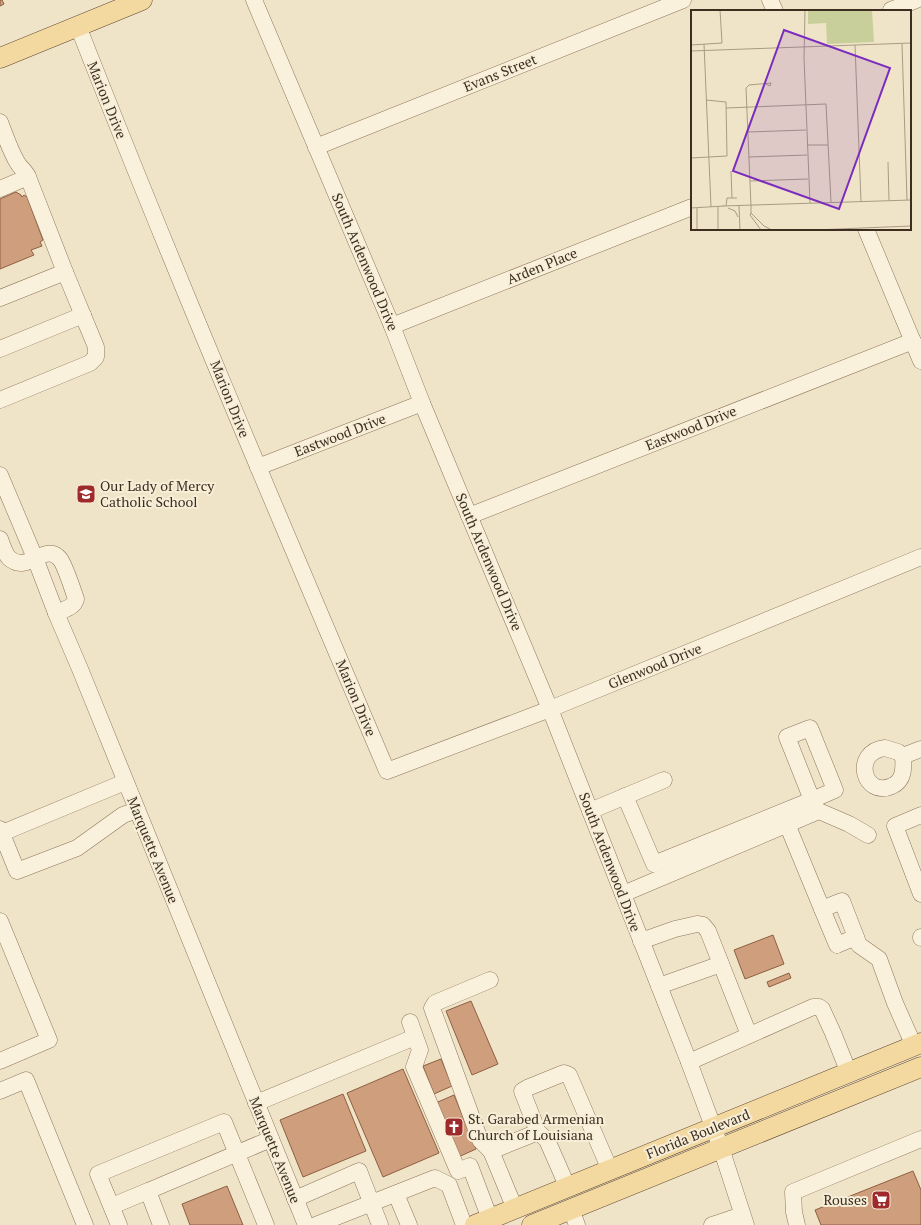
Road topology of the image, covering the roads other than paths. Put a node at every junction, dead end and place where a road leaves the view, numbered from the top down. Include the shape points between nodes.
1 (142, 0) edge
2 (254, 0) edge
3 (684, 0) edge
4 (770, 0) edge
5 (916, 0) edge
6 (775, 10) edge
7 (891, 10) edge
8 (78, 26) junction
9 (0, 58) edge
10 (0, 122) edge
11 (316, 147) junction
12 (28, 177) junction
13 (0, 189) edge
14 (691, 207) edge
15 (866, 230) edge
16 (65, 272) junction
17 (0, 298) edge
18 (83, 315) junction
19 (392, 326) junction
20 (913, 341) junction
21 (0, 349) edge
22 (921, 361) edge
23 (1, 395) edge
24 (422, 403) junction
25 (258, 467) junction
26 (1, 484) edge
27 (469, 516) junction
28 (0, 539) edge
29 (921, 557) edge
30 (35, 558) junction
31 (56, 612) junction
32 (550, 709) junction
33 (921, 749) edge
34 (903, 756) dead end
35 (387, 771) joint
36 (664, 780) dead end
37 (125, 782) junction
38 (626, 796) junction
39 (812, 800) dead end
40 (136, 810) junction
41 (590, 811) junction
42 (921, 815) edge
43 (787, 824) junction
44 (1, 831) edge
45 (868, 835) dead end
46 (623, 894) junction
47 (921, 894) edge
48 (822, 909) junction
49 (0, 921) edge
50 (856, 936) junction
51 (641, 941) junction
52 (721, 964) junction
53 (490, 980) dead end
54 (659, 986) junction
55 (410, 1022) dead end
56 (750, 1034) junction
57 (416, 1038) junction
58 (917, 1045) edge
59 (0, 1061) edge
60 (689, 1062) junction
61 (921, 1066) edge
62 (848, 1073) junction
63 (0, 1091) edge
64 (256, 1103) junction
65 (713, 1128) junction
66 (538, 1132) junction
67 (921, 1139) edge
68 (271, 1140) junction
69 (721, 1148) junction
70 (237, 1154) junction
71 (492, 1154) junction
72 (470, 1166) junction
73 (610, 1170) junction
74 (568, 1188) junction
75 (148, 1191) junction
76 (396, 1194) junction
77 (295, 1199) junction
78 (372, 1203) junction
79 (112, 1206) junction
80 (515, 1209) junction
81 (574, 1217) edge
82 (744, 1220) edge
83 (482, 1222) edge
84 (85, 1225) edge
85 (119, 1225) edge
86 (161, 1225) edge
87 (266, 1225) edge
88 (306, 1225) edge
89 (316, 1225) edge
90 (380, 1225) edge
91 (409, 1225) edge
92 (464, 1225) edge
93 (532, 1225) edge
94 (712, 1225) edge
95 (797, 1225) edge

1 - 8 main road
2 - 11 street, South Ardenwood Drive
3 - 11 street, Evans Street
4 - 6 street
5 - 7 street
8 - 9 main road
8 - 25 street, Marion Drive
10 - 12 street via 14,157
11 - 19 street, South Ardenwood Drive
12 - 13 street
12 - 16 street
14 - 19 street, Arden Place
15 - 20 street
16 - 17 street
16 - 18 street
18 - 21 street
18 - 23 street via 96,347 96,357 90,363
19 - 24 street, South Ardenwood Drive
20 - 22 street
20 - 27 street, Eastwood Drive
24 - 25 street, Eastwood Drive
24 - 27 street, South Ardenwood Drive
25 - 35 street, Marion Drive
26 - 30 street, Marquette Avenue
27 - 32 street, South Ardenwood Drive
28 - 30 street via 8,558 16,563 22,564
29 - 32 street, Glenwood Drive
30 - 31 street, Marquette Avenue
30 - 31 street via 47,553 55,554 61,559 76,598 72,606
31 - 37 street, Marquette Avenue
32 - 35 street, Glenwood Drive
32 - 41 street, South Ardenwood Drive
33 - 34 street
36 - 38 street
37 - 40 street, Marquette Avenue
37 - 44 street
38 - 39 street via 654,864
38 - 41 street
40 - 44 street via 123,815 77,848 17,871
40 - 64 street, Marquette Avenue
41 - 46 street, South Ardenwood Drive
42 - 47 street via 895,826
43 - 45 street via 819,811
43 - 46 street
43 - 48 street
46 - 51 street, South Ardenwood Drive
48 - 50 street via 842,901
48 - 50 street via 837,945
49 - 59 street via 50,1040
50 - 58 street via 859,944 879,959 895,1003
51 - 52 street via 675,929 703,925 708,931
51 - 54 street, South Ardenwood Drive
52 - 54 street
52 - 56 street
53 - 71 street via 435,1003 432,1008 480,1140
54 - 60 street, South Ardenwood Drive
55 - 57 street
56 - 60 street
56 - 62 street via 813,1007 819,1007 833,1033
57 - 64 street
57 - 72 street via 420,1050 414,1067 458,1171
58 - 62 main road, Florida Boulevard
60 - 65 street, South Ardenwood Drive
61 - 69 main road, Florida Boulevard
62 - 65 main road, Florida Boulevard
63 - 84 street via 26,1080
64 - 68 street, Marquette Avenue
65 - 69 street, South Ardenwood Drive
65 - 73 main road, Florida Boulevard
66 - 71 street
66 - 73 street via 522,1091 564,1073 569,1075
66 - 74 street via 547,1140
67 - 95 street via 793,1192
68 - 70 street
68 - 77 street, Marquette Avenue
69 - 81 main road, Florida Boulevard
69 - 82 street, South Ardenwood Drive
70 - 75 street
70 - 79 street via 224,1122 98,1174
70 - 87 street
71 - 72 street
71 - 80 street
72 - 83 street
73 - 74 main road, Florida Boulevard
74 - 80 main road, Florida Boulevard
75 - 79 street
75 - 86 street
76 - 78 street
76 - 91 street
76 - 92 street via 435,1178 449,1185
77 - 78 street via 359,1171
77 - 88 street, Marquette Avenue
78 - 89 street
78 - 90 street
79 - 85 street
80 - 83 main road, Florida Boulevard
81 - 93 main road, Florida Boulevard
82 - 94 street

